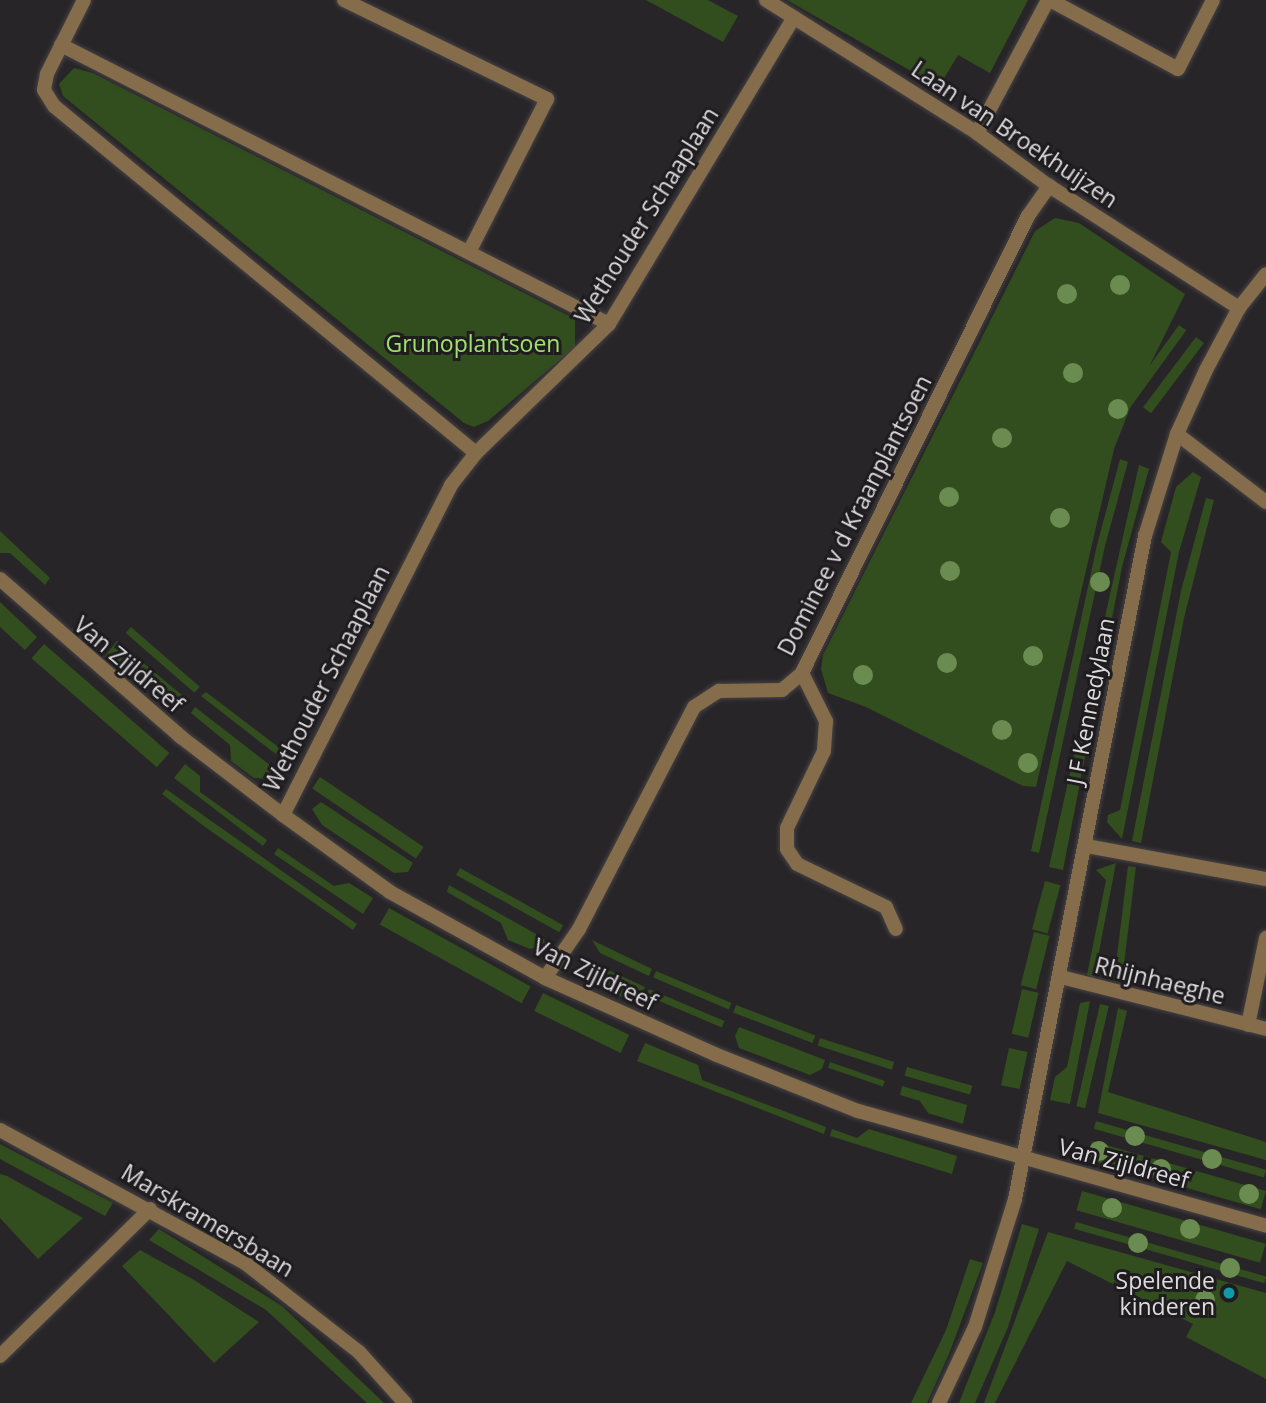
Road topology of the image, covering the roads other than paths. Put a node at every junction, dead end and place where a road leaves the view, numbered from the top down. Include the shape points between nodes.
1 (84, 0) edge
2 (344, 0) edge
3 (766, 0) edge
4 (1049, 0) edge
5 (1213, 0) edge
6 (794, 17) junction
7 (61, 45) junction
8 (977, 133) junction
9 (1049, 186) junction
10 (469, 252) junction
11 (1266, 274) edge
12 (1239, 308) junction
13 (609, 324) junction
14 (1177, 434) junction
15 (475, 453) junction
16 (1266, 502) edge
17 (0, 579) edge
18 (802, 673) junction
19 (283, 815) junction
20 (1086, 846) junction
21 (1266, 879) edge
22 (896, 929) dead end
23 (1266, 939) edge
24 (1061, 977) junction
25 (545, 978) junction
26 (1248, 1025) junction
27 (1266, 1029) edge
28 (0, 1130) edge
29 (1023, 1159) junction
30 (150, 1209) junction
31 (1266, 1226) edge
32 (0, 1356) edge
33 (405, 1403) edge
34 (939, 1403) edge

1 - 7 street
2 - 10 street via 547,99
3 - 6 street, Laan van Broekhuijzen
4 - 5 street via 1178,69
4 - 8 street
6 - 8 street, Laan van Broekhuijzen
6 - 13 street, Wethouder Schaaplaan
7 - 10 street
7 - 15 street via 44,90 54,106
8 - 9 street, Laan van Broekhuijzen
9 - 12 street, Laan van Broekhuijzen
9 - 18 street, Dominee v d Kraanplantsoen via 1028,216
10 - 13 street
11 - 12 street, J F Kennedylaan
12 - 14 street, J F Kennedylaan
13 - 15 street, Wethouder Schaaplaan
14 - 16 street
14 - 20 street, J F Kennedylaan via 1145,536
15 - 19 street, Wethouder Schaaplaan via 450,485 307,759
17 - 19 street, Van Zijldreef via 181,737
18 - 22 street via 826,721 824,751 787,828 787,849 797,864 886,907
18 - 25 street, Dominee v d Kraanplantsoen via 782,690 719,691 694,707 579,929
19 - 25 street, Van Zijldreef via 390,892
20 - 21 street
20 - 24 street, J F Kennedylaan
23 - 26 street, Rhijnhaeghe
24 - 26 street, Rhijnhaeghe
24 - 29 street, J F Kennedylaan
25 - 29 street, Van Zijldreef via 717,1055 858,1111
26 - 27 street, Rhijnhaeghe
28 - 30 street, Marskramersbaan
29 - 31 street, Van Zijldreef
29 - 34 street via 1004,1239 975,1327
30 - 32 street
30 - 33 street, Marskramersbaan via 299,1301 359,1352

